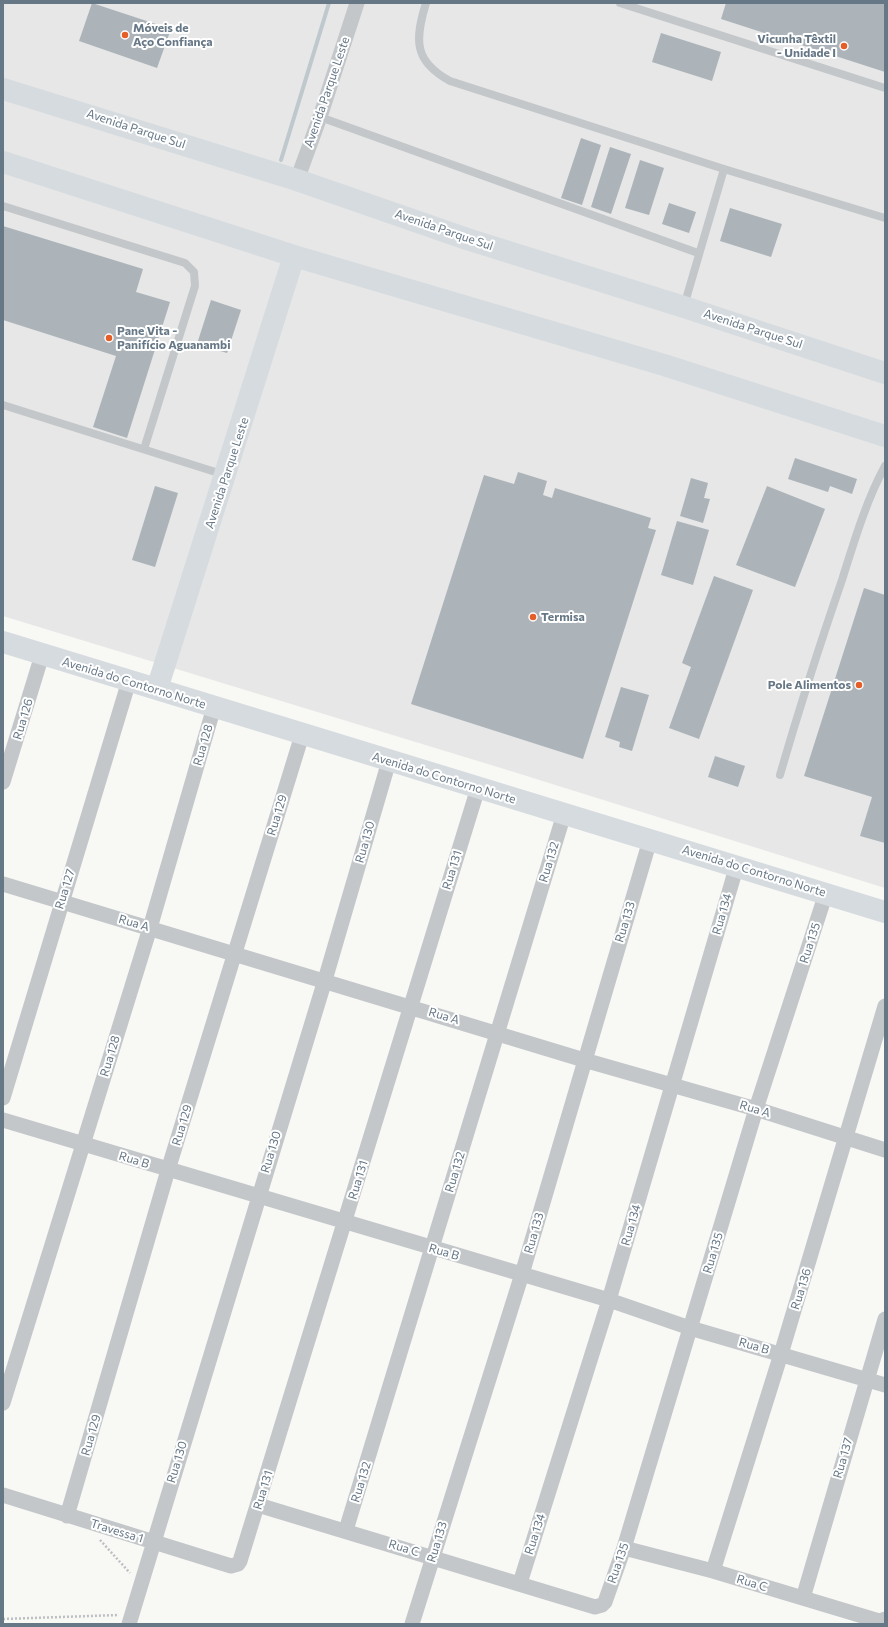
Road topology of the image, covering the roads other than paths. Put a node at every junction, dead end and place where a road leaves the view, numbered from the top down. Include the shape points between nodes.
1 (357, 3) edge
2 (426, 3) edge
3 (620, 3) edge
4 (885, 88) edge
5 (3, 89) edge
6 (320, 117) junction
7 (3, 162) edge
8 (724, 169) junction
9 (297, 180) junction
10 (3, 206) edge
11 (885, 218) edge
12 (698, 253) junction
13 (294, 256) junction
14 (684, 307) junction
15 (885, 373) edge
16 (3, 405) edge
17 (885, 436) edge
18 (144, 449) junction
19 (885, 466) edge
20 (226, 475) junction
21 (3, 642) edge
22 (42, 655) junction
23 (129, 681) junction
24 (158, 689) junction
25 (214, 708) junction
26 (302, 735) junction
27 (389, 761) junction
28 (780, 774) dead end
29 (3, 782) edge
30 (478, 788) junction
31 (564, 814) junction
32 (650, 840) junction
33 (736, 865) junction
34 (3, 884) edge
35 (826, 893) junction
36 (61, 903) junction
37 (885, 912) edge
38 (150, 928) junction
39 (235, 954) junction
40 (325, 980) junction
41 (410, 1006) junction
42 (885, 1006) edge
43 (497, 1033) junction
44 (584, 1060) junction
45 (672, 1084) junction
46 (3, 1098) edge
47 (756, 1109) junction
48 (3, 1120) edge
49 (846, 1138) junction
50 (83, 1144) junction
51 (885, 1150) edge
52 (168, 1170) junction
53 (258, 1195) junction
54 (344, 1223) junction
55 (432, 1249) junction
56 (522, 1274) junction
57 (609, 1300) junction
58 (885, 1318) edge
59 (690, 1328) junction
60 (781, 1354) junction
61 (866, 1380) junction
62 (885, 1386) edge
63 (3, 1403) edge
64 (3, 1495) edge
65 (258, 1505) junction
66 (67, 1516) junction
67 (346, 1530) junction
68 (152, 1542) junction
69 (624, 1548) junction
70 (432, 1557) junction
71 (231, 1566) joint
72 (713, 1571) junction
73 (520, 1583) junction
74 (803, 1598) junction
75 (595, 1607) joint
76 (130, 1619) edge
77 (882, 1620) edge
78 (412, 1624) edge

1 - 6 street, Avenida Parque Leste
2 - 8 lane via 417,37 421,51 437,74 450,81
3 - 4 lane
5 - 9 street, Avenida Parque Sul
6 - 9 street, Avenida Parque Leste
6 - 12 lane
7 - 13 street
8 - 11 lane
8 - 12 lane
9 - 14 street, Avenida Parque Sul via 467,239
10 - 18 lane via 185,263 194,272 195,286
12 - 14 lane
13 - 17 street via 664,365
13 - 20 street, Avenida Parque Leste
14 - 15 street, Avenida Parque Sul
16 - 18 lane
18 - 20 lane
19 - 28 lane via 848,562
20 - 24 street, Avenida Parque Leste
21 - 22 street, Avenida do Contorno Norte
22 - 23 street, Avenida do Contorno Norte
22 - 29 street, Rua 126
23 - 24 street, Avenida do Contorno Norte
23 - 36 street, Rua 127
24 - 25 street, Avenida do Contorno Norte
25 - 26 street, Avenida do Contorno Norte
25 - 38 street, Rua 128
26 - 27 street, Avenida do Contorno Norte
26 - 39 street, Rua 129
27 - 30 street, Avenida do Contorno Norte
27 - 40 street, Rua 130
30 - 31 street, Avenida do Contorno Norte
30 - 41 street, Rua 131
31 - 32 street, Avenida do Contorno Norte
31 - 43 street, Rua 132
32 - 33 street, Avenida do Contorno Norte
32 - 44 street, Rua 133
33 - 35 street, Avenida do Contorno Norte
33 - 45 street, Rua 134
34 - 36 street, Rua A
35 - 37 street, Avenida do Contorno Norte
35 - 47 street, Rua 135
36 - 38 street, Rua A
36 - 46 street, Rua 127
38 - 39 street, Rua A
38 - 50 street, Rua 128
39 - 40 street, Rua A
39 - 52 street, Rua 129
40 - 41 street, Rua A
40 - 53 street, Rua 130
41 - 43 street, Rua A
41 - 54 street, Rua 131
42 - 49 street, Rua 136
43 - 44 street, Rua A
43 - 55 street, Rua 132
44 - 45 street, Rua A
44 - 56 street, Rua 133
45 - 47 street, Rua A
45 - 57 street, Rua 134
47 - 49 street, Rua A
47 - 59 street, Rua 135
48 - 50 street, Rua B
49 - 51 street, Rua A
49 - 60 street, Rua 136
50 - 52 street, Rua B
50 - 63 street, Rua 128
52 - 53 street, Rua B
52 - 66 street, Rua 129
53 - 54 street, Rua B
53 - 68 street, Rua 130
54 - 55 street, Rua B
54 - 65 street, Rua 131
55 - 56 street, Rua B
55 - 67 street, Rua 132
56 - 57 street, Rua B
56 - 70 street, Rua 133
57 - 59 street, Rua B
57 - 73 street, Rua 134
58 - 61 street, Rua 137
59 - 60 street, Rua B
59 - 69 street, Rua 135
60 - 61 street, Rua B
60 - 72 street, Rua 136
61 - 62 street, Rua B
61 - 74 street, Rua 137
64 - 66 street, Travessa 1
65 - 67 street, Rua C
65 - 71 street, Rua 131 via 240,1560
66 - 68 street, Travessa 1
67 - 70 street, Rua C
68 - 71 street, Travessa 1
68 - 76 street, Rua 130
69 - 72 street, Rua C
69 - 75 street, Rua 135 via 605,1602
70 - 73 street, Rua C
70 - 78 street, Rua 133
72 - 74 street, Rua C
73 - 75 street, Rua C
74 - 77 street, Rua C

